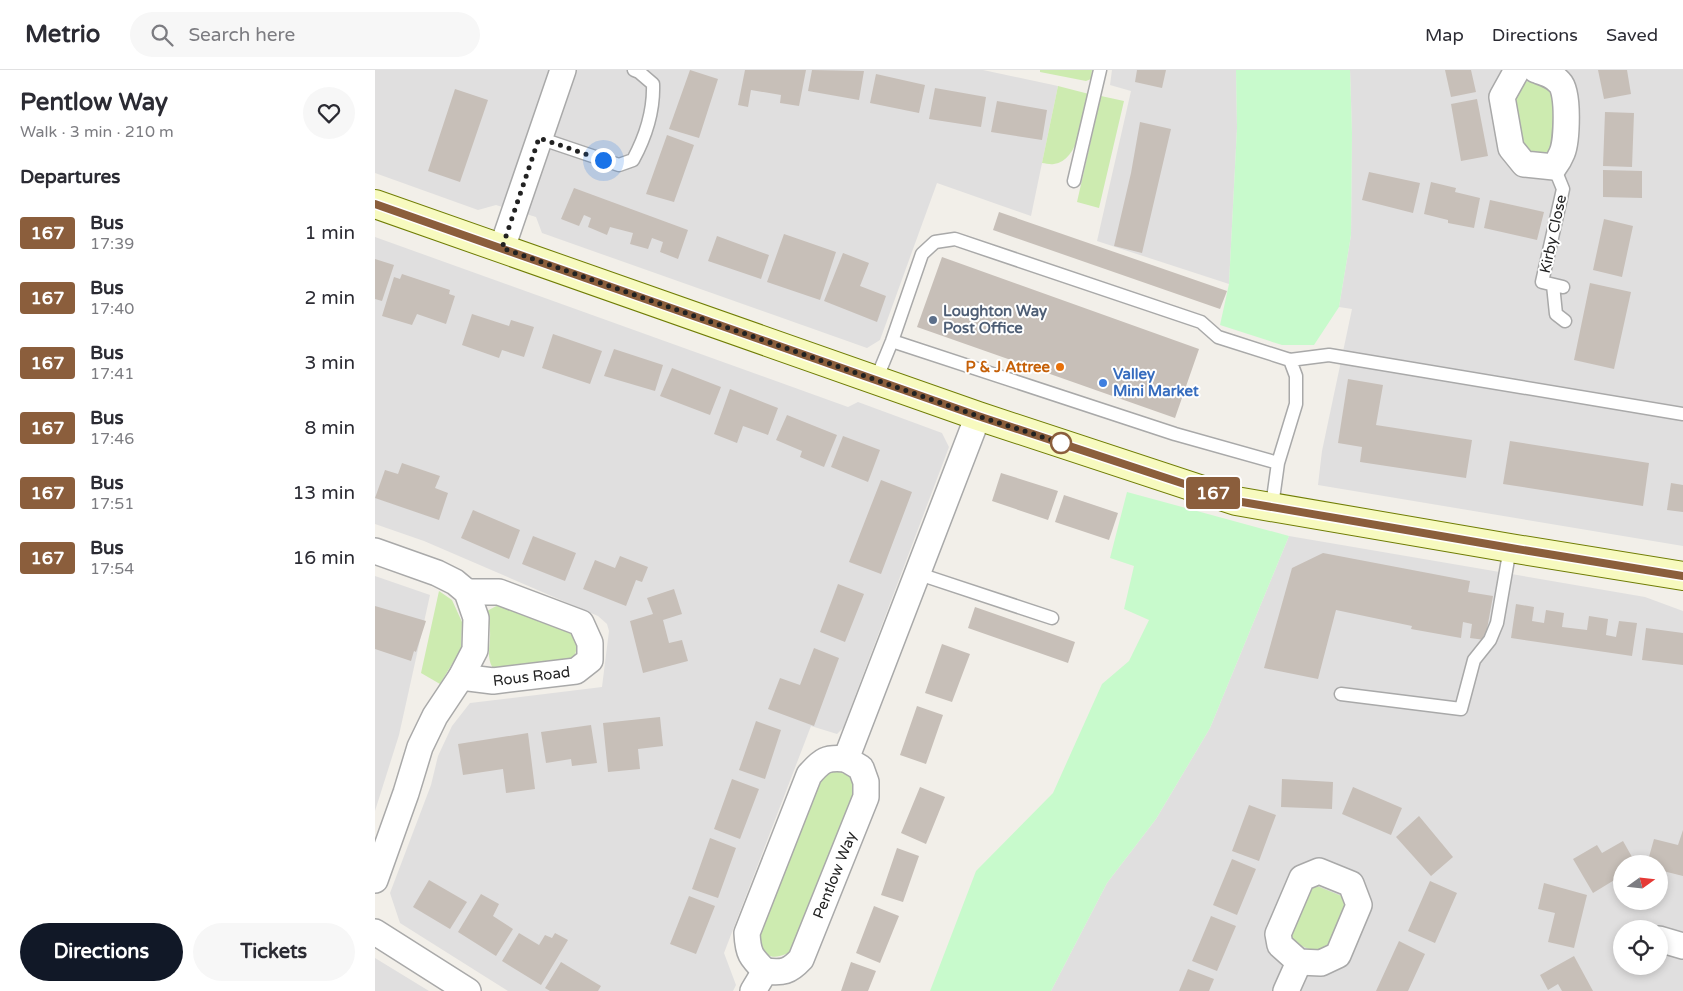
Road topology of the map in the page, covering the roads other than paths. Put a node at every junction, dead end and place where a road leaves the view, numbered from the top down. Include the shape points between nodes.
1 (563, 70) edge
2 (634, 70) edge
3 (1100, 70) edge
4 (1517, 70) edge
5 (1536, 70) edge
6 (539, 138) junction
7 (1554, 167) junction
8 (1074, 181) dead end
9 (375, 204) edge
10 (502, 248) junction
11 (1565, 321) dead end
12 (892, 341) junction
13 (1290, 360) junction
14 (876, 380) junction
15 (1683, 414) edge
16 (978, 416) junction
17 (1278, 463) junction
18 (1272, 506) junction
19 (1511, 548) junction
20 (375, 551) edge
21 (919, 574) junction
22 (1683, 576) edge
23 (467, 592) junction
24 (1052, 618) dead end
25 (461, 677) junction
26 (1341, 694) dead end
27 (846, 759) junction
28 (375, 880) edge
29 (375, 932) edge
30 (1668, 941) edge
31 (1683, 946) edge
32 (1299, 962) dead end
33 (759, 981) edge
34 (468, 991) edge
35 (1286, 991) edge

1 - 6 street
2 - 6 lane via 653,84 653,101 645,137 633,160 619,165
3 - 8 lane
4 - 7 street via 1502,96 1511,148 1524,164
5 - 7 street via 1552,76 1562,85 1565,137 1562,154
6 - 10 street
7 - 11 lane, Kirby Close via 1563,189 1542,282 1558,286 1556,314
9 - 10 street
10 - 14 street
12 - 13 lane via 922,254 935,242 955,240 1201,322 1218,337
12 - 14 lane
12 - 17 lane via 1175,434
13 - 15 lane via 1329,355
13 - 17 lane via 1296,376 1296,404
14 - 16 street
16 - 18 street via 1236,501
16 - 21 street
17 - 18 lane
18 - 19 street
19 - 22 street
19 - 26 lane via 1497,623 1490,640 1474,660 1461,709
20 - 23 street via 437,573
21 - 24 lane
21 - 27 street
23 - 25 street via 476,618 475,650
23 - 25 street, Rous Road via 499,592 581,623 590,643 589,660 577,671 493,681
25 - 28 street via 435,716 420,747
27 - 33 street, Pentlow Way via 830,758 818,764 809,776 747,933 748,950 756,961
27 - 33 street, Pentlow Way via 861,768 866,782 866,797 801,958 792,969
29 - 34 street
30 - 31 street
32 - 35 street

